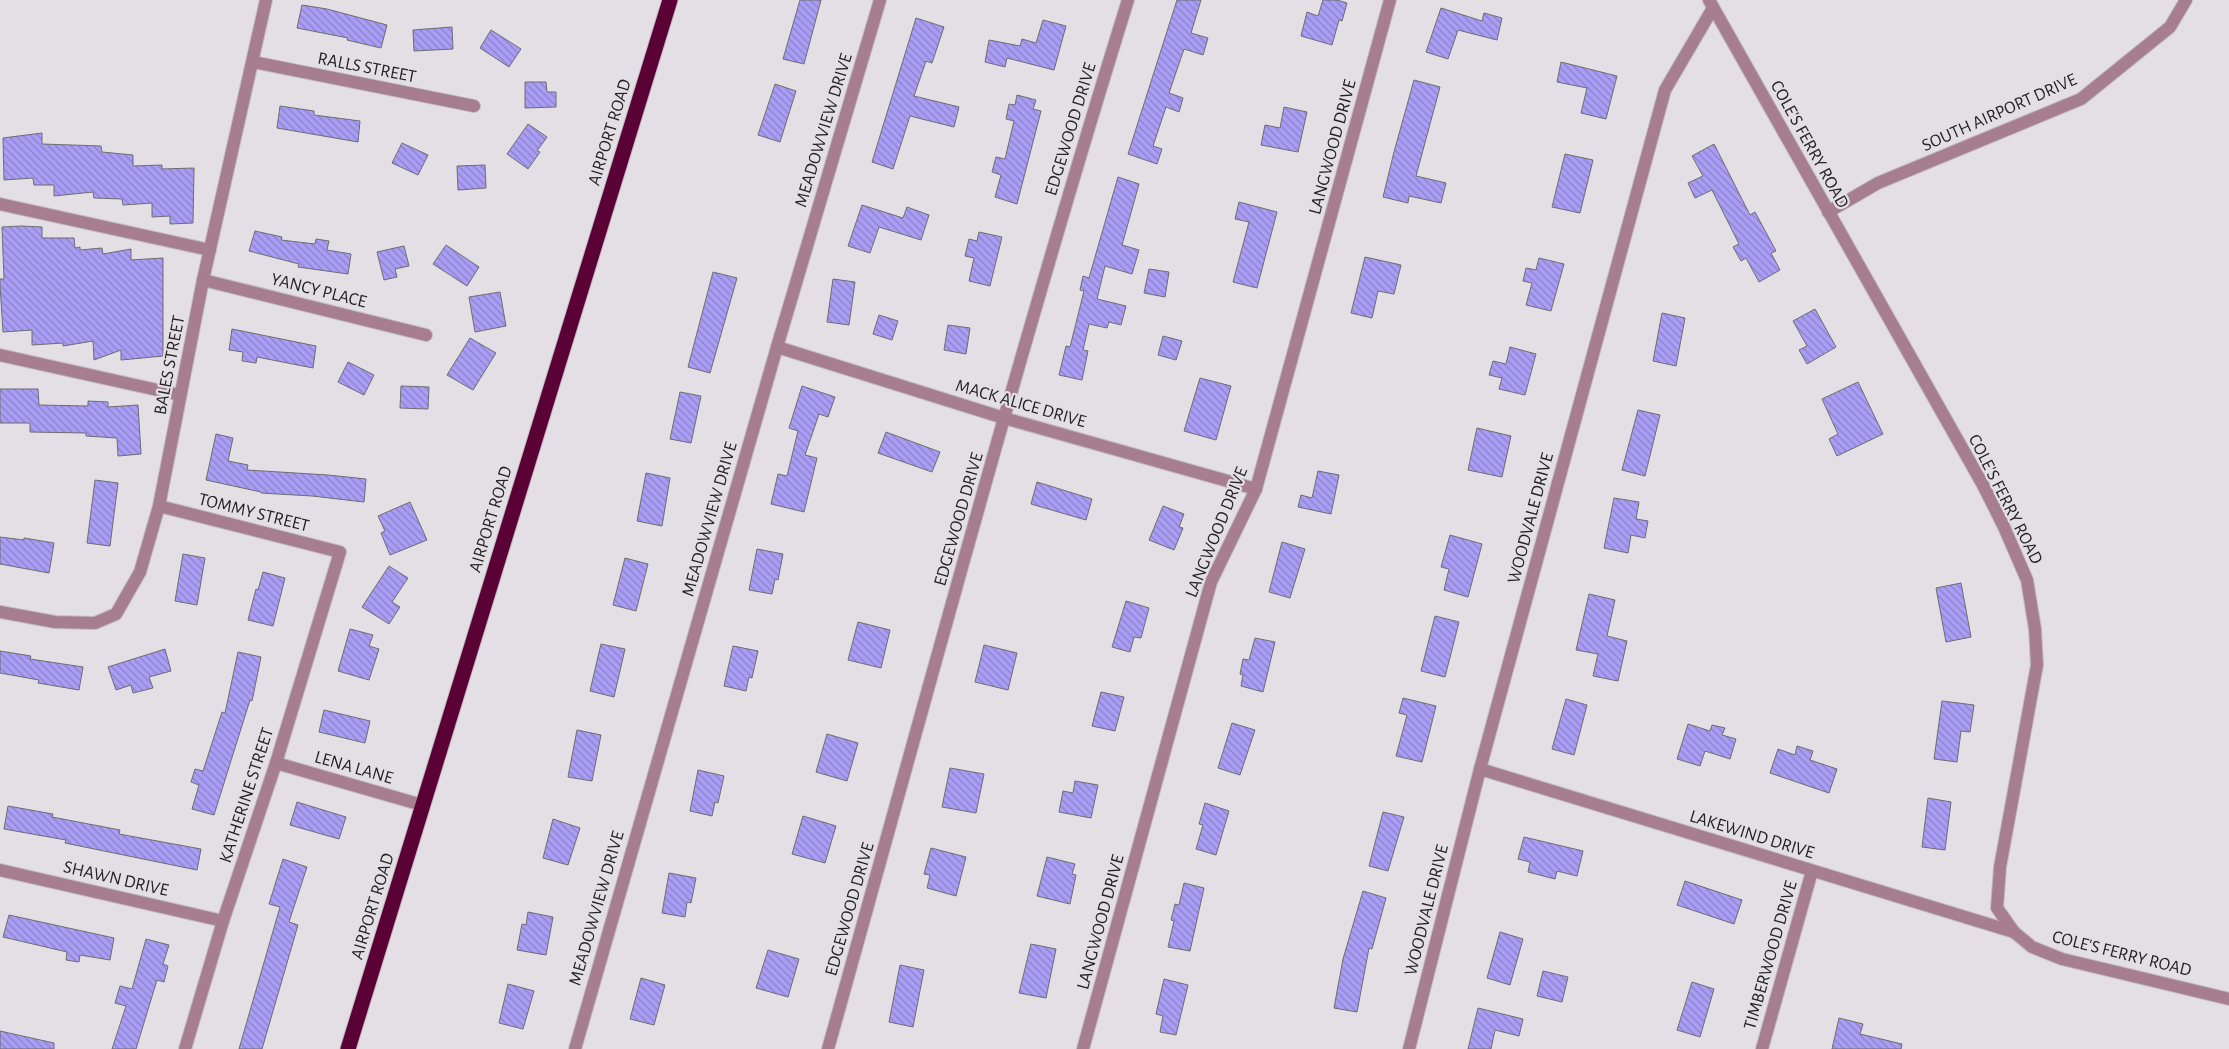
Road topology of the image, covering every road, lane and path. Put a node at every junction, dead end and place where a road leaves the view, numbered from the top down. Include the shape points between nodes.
1 (266, 0) edge
2 (670, 0) edge
3 (880, 0) edge
4 (1128, 0) edge
5 (1390, 0) edge
6 (2186, 0) edge
7 (1711, 4) edge
8 (253, 62) junction
9 (474, 106) dead end
10 (0, 204) edge
11 (1828, 212) junction
12 (210, 250) junction
13 (203, 280) junction
14 (426, 335) dead end
15 (777, 347) junction
16 (0, 355) edge
17 (180, 395) junction
18 (1004, 418) junction
19 (1256, 489) junction
20 (159, 506) junction
21 (340, 552) joint
22 (0, 612) edge
23 (276, 763) junction
24 (1480, 769) junction
25 (422, 805) junction
26 (0, 870) edge
27 (1812, 870) junction
28 (223, 921) junction
29 (2014, 932) junction
30 (2229, 999) edge
31 (185, 1049) edge
32 (348, 1049) edge
33 (575, 1049) edge
34 (828, 1049) edge
35 (1084, 1049) edge
36 (1409, 1049) edge
37 (1762, 1049) edge

1 - 8 street, BALES STREET
2 - 25 highway, AIRPORT ROAD
3 - 15 street, MEADOWVIEW DRIVE
4 - 18 street, EDGEWOOD DRIVE
5 - 19 street, LANGWOOD DRIVE
6 - 11 street, SOUTH AIRPORT DRIVE via 2170,27 2081,99 1878,183
7 - 11 street, COLE'S FERRY ROAD
7 - 24 street, WOODVALE DRIVE via 1665,90
8 - 9 street, RALLS STREET
8 - 12 street, BALES STREET
10 - 12 street
11 - 29 street, COLE'S FERRY ROAD via 1983,485 2027,580 2037,665 2000,867 1997,908
12 - 13 street, BALES STREET
13 - 14 street, YANCY PLACE
13 - 17 street, BALES STREET
15 - 18 street, MACK ALICE DRIVE
15 - 33 street, MEADOWVIEW DRIVE
16 - 17 street
17 - 20 street, BALES STREET
18 - 19 street, MACK ALICE DRIVE
18 - 34 street, EDGEWOOD DRIVE
19 - 35 street, LANGWOOD DRIVE via 1211,582
20 - 21 street, TOMMY STREET
20 - 22 street, BALES STREET via 140,572 116,614 95,624 55,622
21 - 23 street, KATHERINE STREET
23 - 25 street, LENA LANE
23 - 28 street, KATHERINE STREET
24 - 27 street, LAKEWIND DRIVE
24 - 36 street, WOODVALE DRIVE
25 - 32 highway, AIRPORT ROAD
26 - 28 street, SHAWN DRIVE
27 - 29 street, LAKEWIND DRIVE
27 - 37 street, TIMBERWOOD DRIVE
28 - 31 street, KATHERINE STREET
29 - 30 street, COLE'S FERRY ROAD via 2032,948 2062,959

